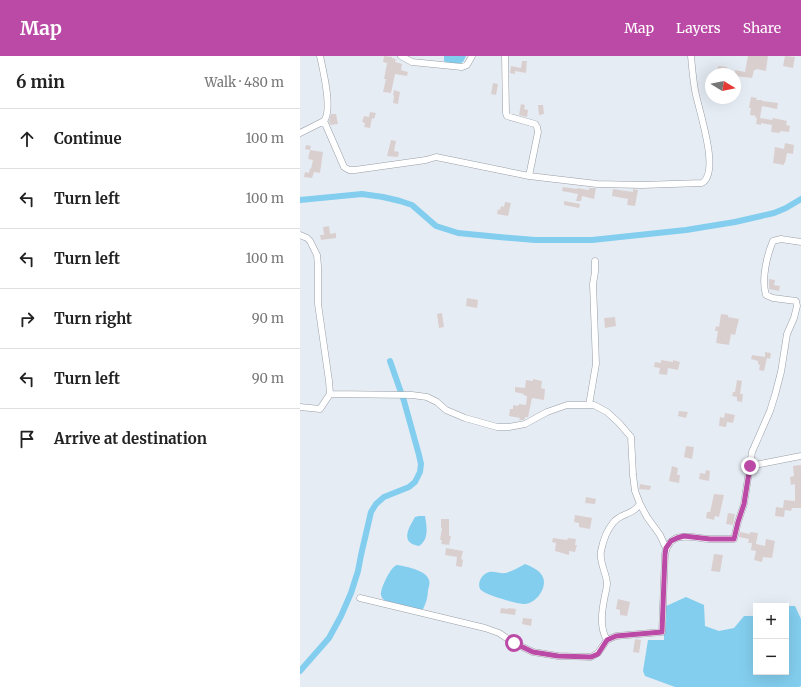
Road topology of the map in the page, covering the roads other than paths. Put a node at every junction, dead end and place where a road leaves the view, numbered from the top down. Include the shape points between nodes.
1 (320, 56) edge
2 (400, 56) edge
3 (472, 56) edge
4 (505, 56) edge
5 (691, 56) edge
6 (324, 121) junction
7 (300, 133) edge
8 (529, 176) junction
9 (300, 235) edge
10 (801, 242) edge
11 (595, 261) dead end
12 (330, 394) junction
13 (590, 405) junction
14 (300, 407) edge
15 (801, 456) edge
16 (750, 466) junction
17 (640, 504) junction
18 (666, 548) junction
19 (360, 598) dead end
20 (607, 640) junction

1 - 6 street via 328,103
2 - 3 street via 412,62 462,67 467,65
4 - 8 street via 507,116 535,124 538,132
5 - 8 street via 694,89 709,152 708,175 705,181 642,185 597,184
6 - 7 street
6 - 8 street via 344,167 349,170 436,157
9 - 12 street via 310,241 317,256 318,304
10 - 16 street via 781,239 773,241 767,259 764,280 766,295 796,301 797,306 787,334 775,395 752,452
11 - 13 street via 593,291 596,364
12 - 13 street via 427,397 446,410 497,427 525,424 547,412 568,405
12 - 14 street via 320,409
13 - 17 street via 608,412 631,437 635,491
15 - 16 street
16 - 18 street via 744,504 734,539 684,536 671,541
17 - 18 street
17 - 20 street via 614,522 605,536 601,552 600,559 607,584 602,614 604,636
18 - 20 street via 662,632 616,636
19 - 20 street via 485,628 533,652 591,657 598,654

